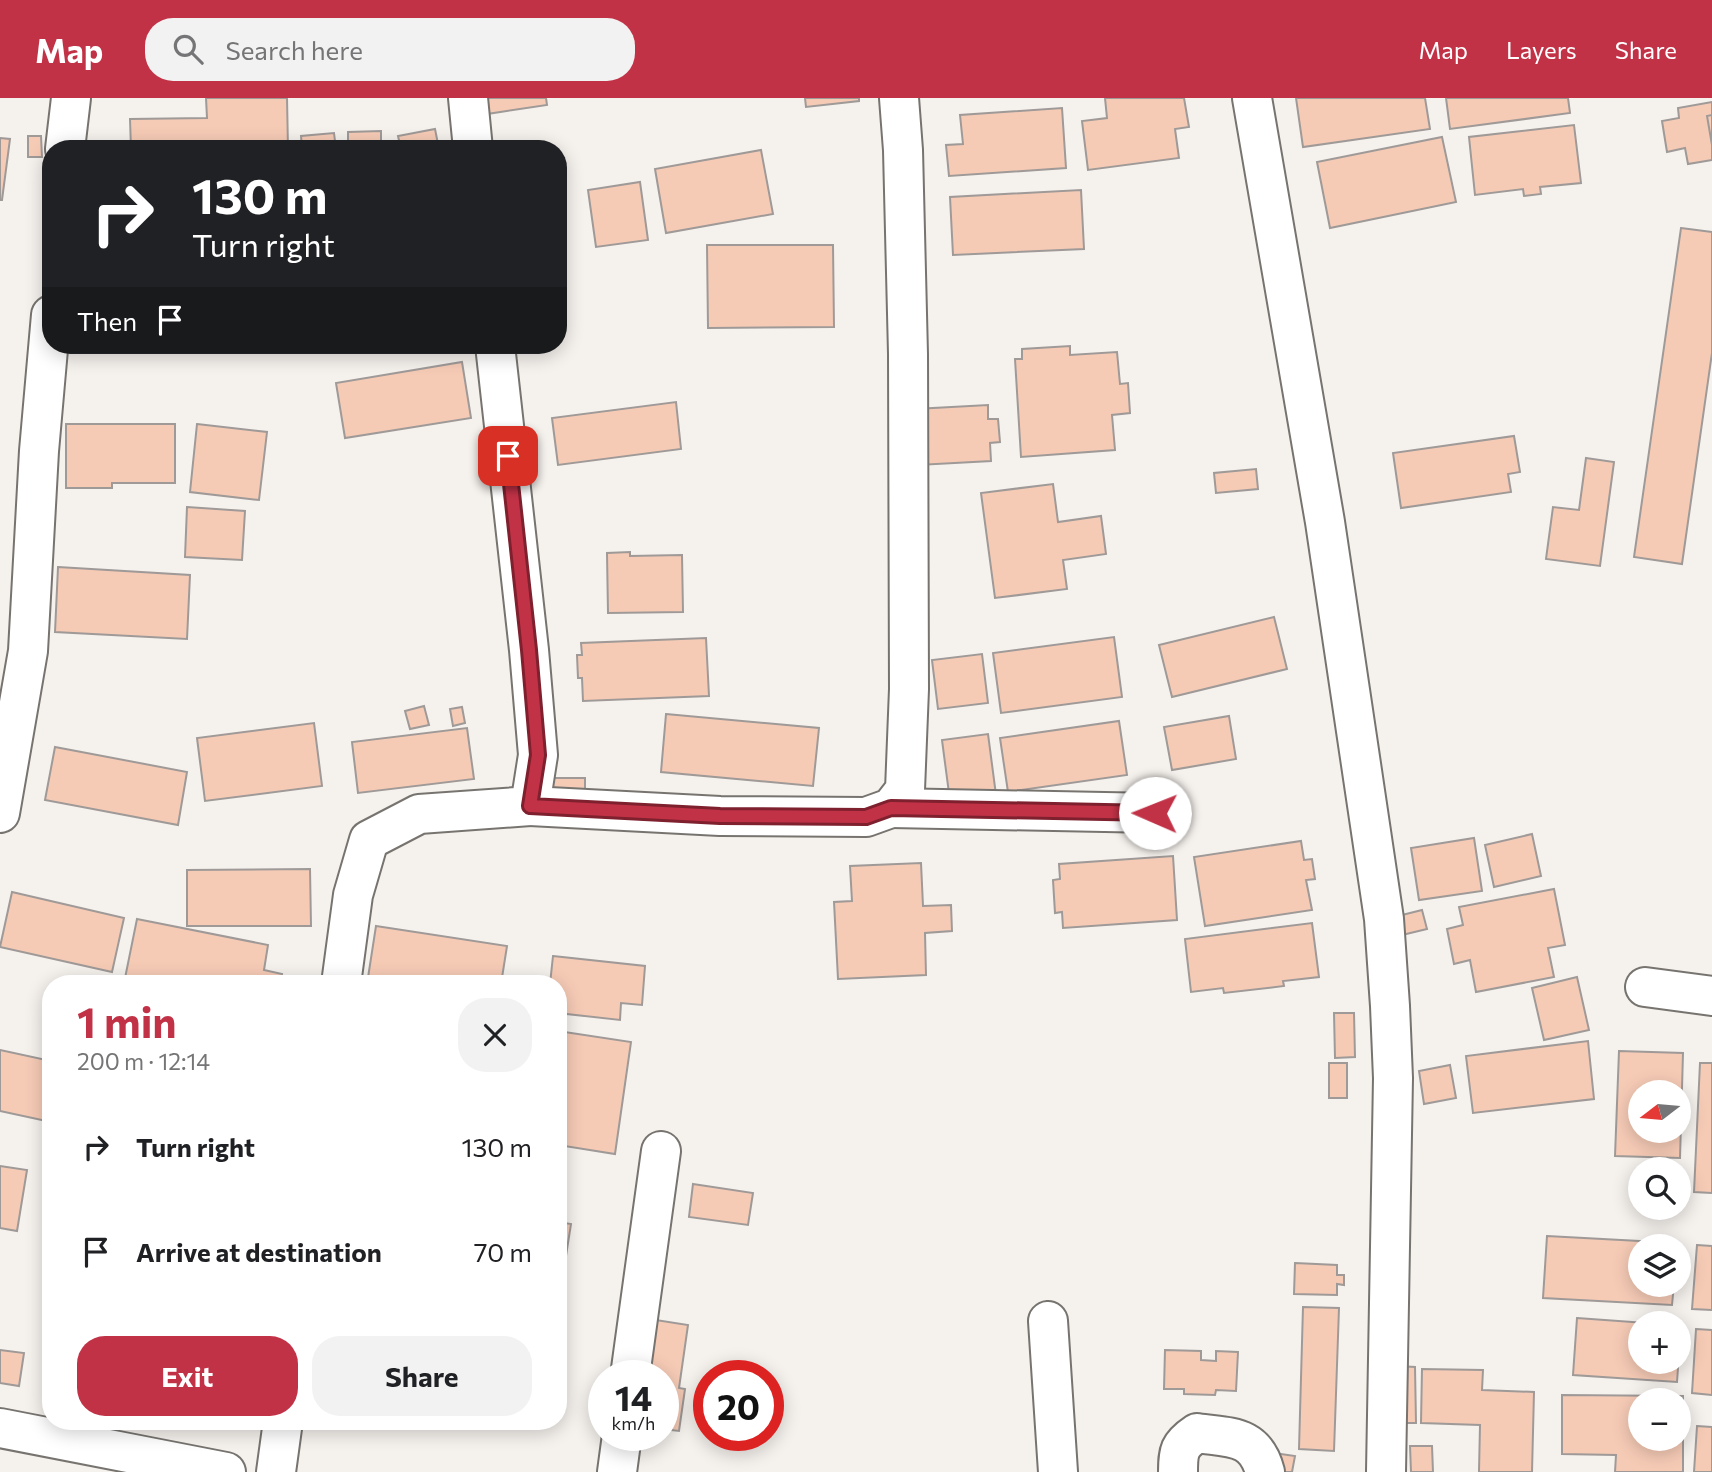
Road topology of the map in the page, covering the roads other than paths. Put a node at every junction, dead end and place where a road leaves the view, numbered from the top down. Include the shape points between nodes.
1 (71, 98) edge
2 (468, 98) edge
3 (899, 98) edge
4 (1252, 98) edge
5 (66, 140) edge
6 (472, 140) edge
7 (48, 354) edge
8 (496, 354) edge
9 (530, 806) junction
10 (891, 808) junction
11 (0, 813) edge
12 (1155, 813) dead end
13 (342, 975) edge
14 (1645, 987) dead end
15 (1712, 996) edge
16 (661, 1151) dead end
17 (1048, 1321) dead end
18 (632, 1360) edge
19 (282, 1430) edge
20 (1, 1432) edge
21 (620, 1451) edge
22 (226, 1472) edge
23 (276, 1472) edge
24 (617, 1472) edge
25 (1058, 1472) edge
26 (1178, 1472) edge
27 (1265, 1472) edge
28 (1387, 1472) edge

1 - 5 street
2 - 6 street
3 - 10 street via 908,354 909,689 905,790
4 - 28 street via 1325,522 1384,919 1393,1078
7 - 11 street via 28,651
8 - 9 street via 538,755
9 - 10 street via 720,816 866,817
9 - 13 street via 419,814 369,839 353,895
10 - 12 street
14 - 15 street
16 - 18 street
17 - 25 street
19 - 23 street
20 - 22 street
21 - 24 street
26 - 27 street via 1178,1455 1185,1441 1197,1433 1241,1440 1254,1448

